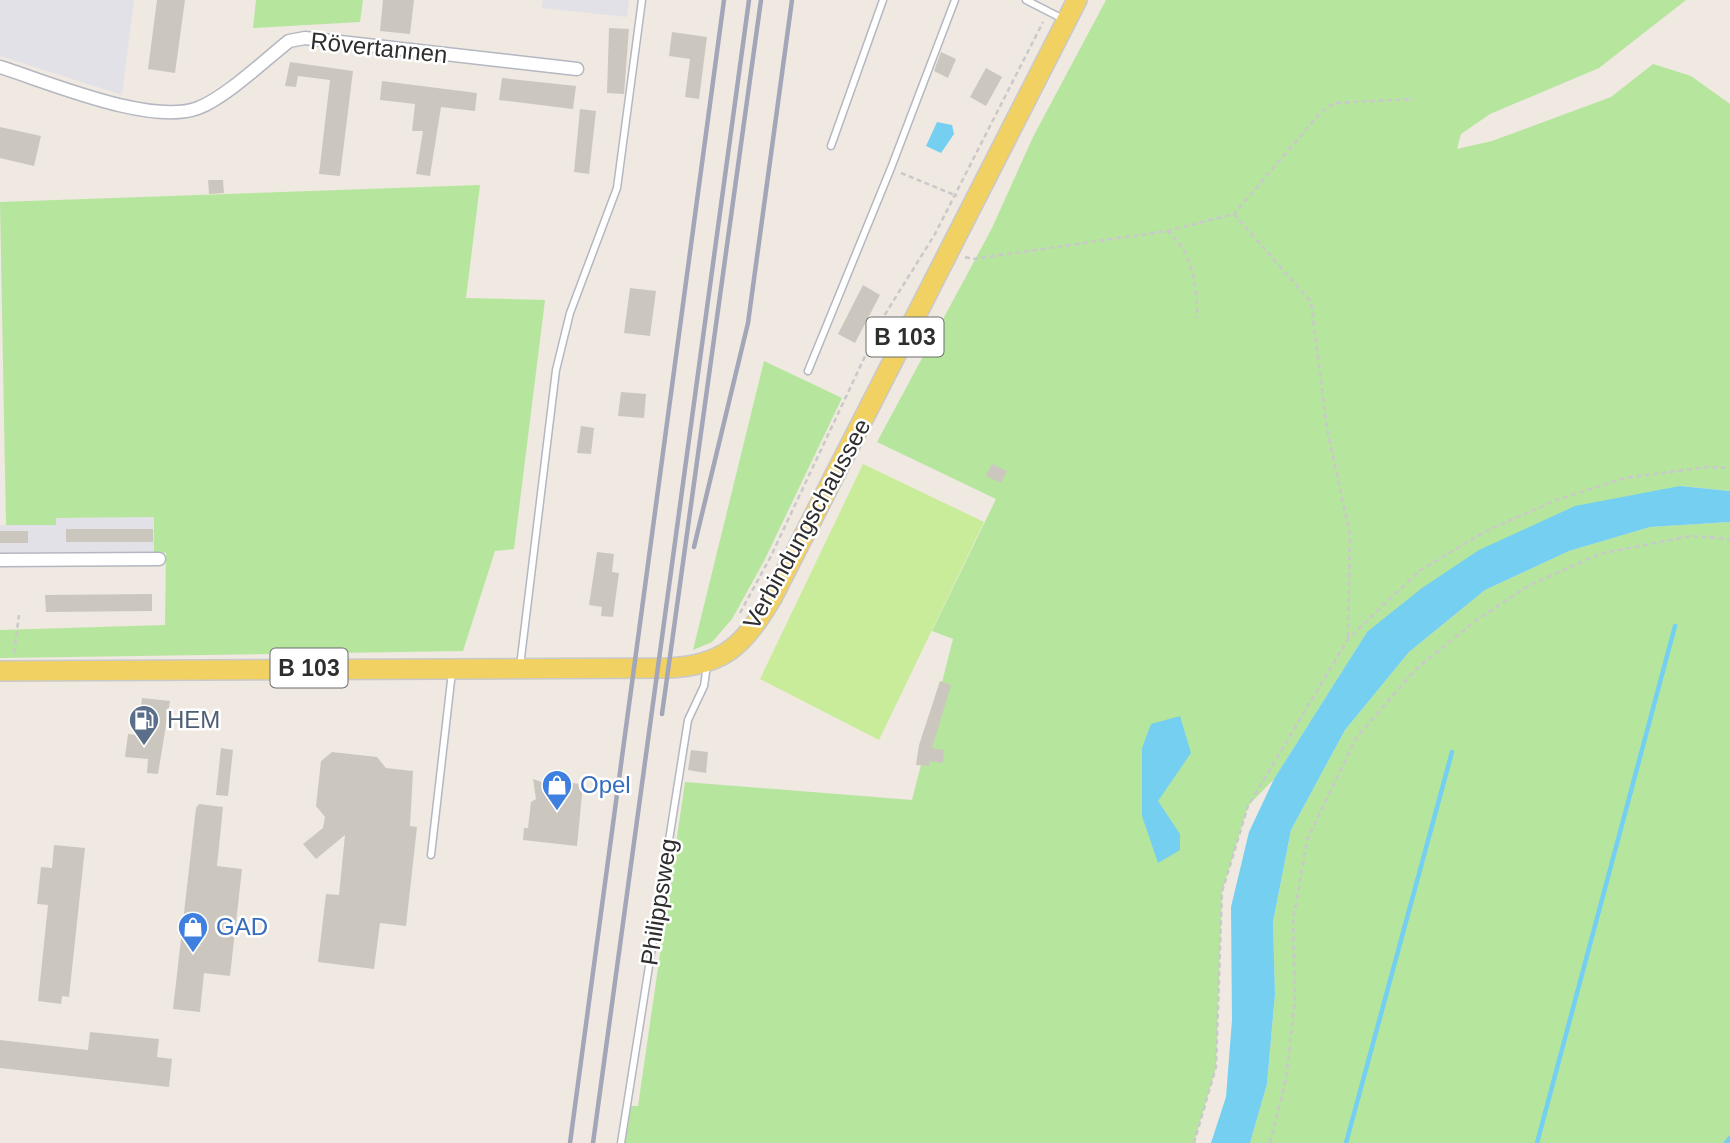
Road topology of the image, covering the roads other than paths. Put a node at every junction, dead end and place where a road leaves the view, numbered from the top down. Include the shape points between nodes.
1 (642, 0) edge
2 (883, 0) edge
3 (955, 0) edge
4 (1026, 0) edge
5 (1077, 0) edge
6 (1066, 21) junction
7 (0, 67) edge
8 (577, 69) dead end
9 (831, 146) dead end
10 (808, 371) dead end
11 (159, 559) dead end
12 (0, 561) edge
13 (707, 664) junction
14 (7, 667) edge
15 (453, 667) junction
16 (520, 667) junction
17 (431, 855) dead end
18 (621, 1143) edge

1 - 16 lane via 617,188 570,313 556,370
2 - 9 lane
3 - 10 lane
4 - 6 lane
5 - 6 main road, Verbindungschaussee / B 103
6 - 13 main road, Verbindungschaussee / B 103 via 964,199 948,252 772,597 744,639
7 - 8 street, Rövertannen via 149,112 199,108 289,41 304,38
11 - 12 street
13 - 16 main road, Verbindungschaussee / B 103
13 - 18 lane, Philippsweg via 704,686 688,720
14 - 15 main road, Verbindungschaussee / B 103
15 - 16 main road, Verbindungschaussee / B 103
15 - 17 lane

